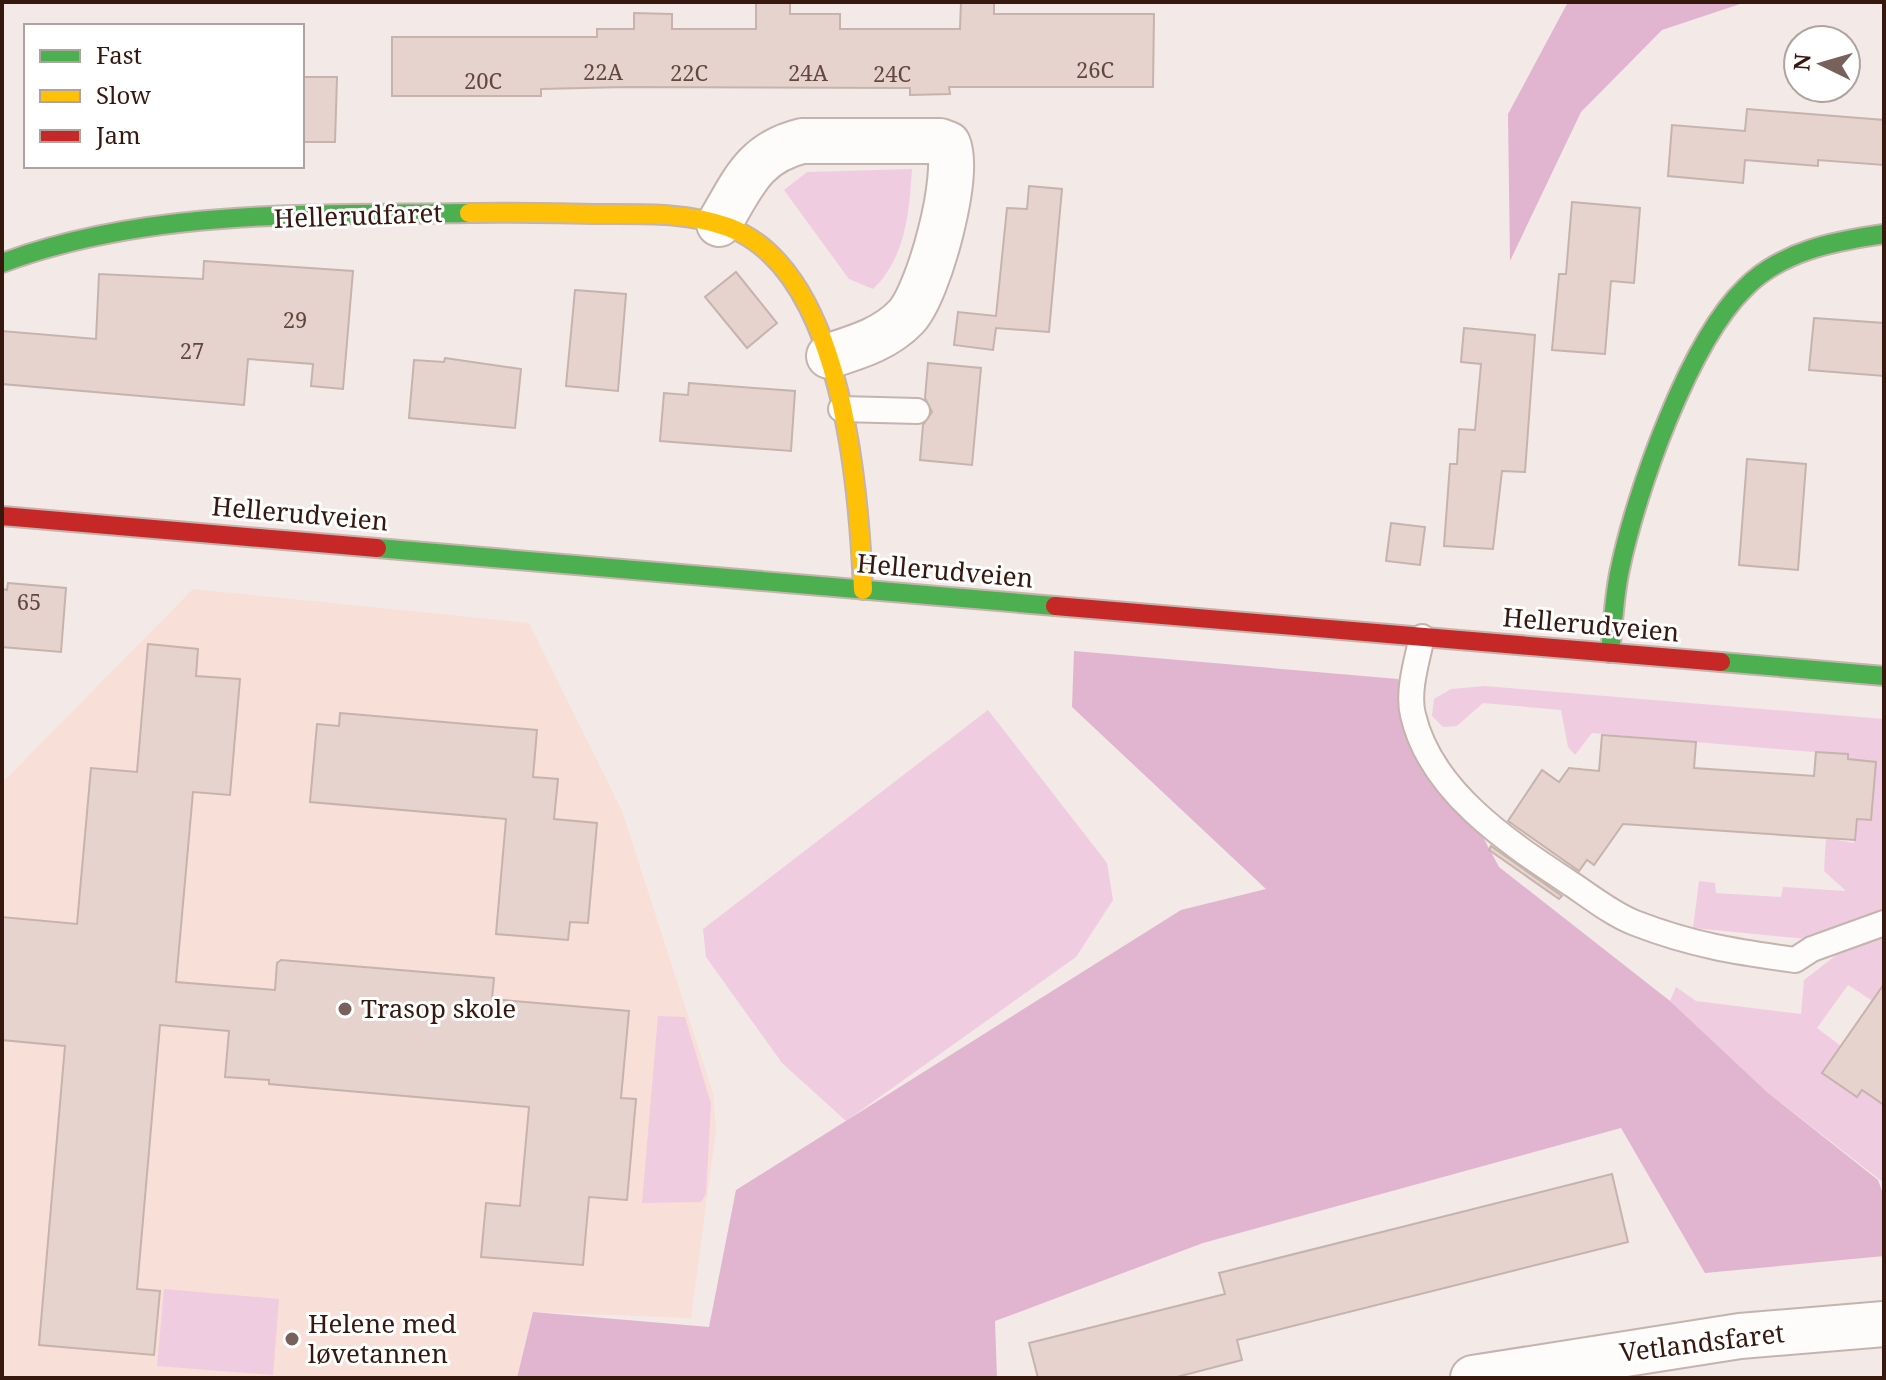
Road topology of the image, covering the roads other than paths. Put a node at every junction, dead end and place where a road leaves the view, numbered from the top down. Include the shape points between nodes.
1 (719, 224) junction
2 (1884, 234) edge
3 (2, 263) edge
4 (829, 356) junction
5 (841, 409) junction
6 (917, 411) dead end
7 (2, 516) edge
8 (863, 590) junction
9 (1422, 637) junction
10 (1610, 653) junction
11 (1884, 676) edge
12 (1884, 923) edge
13 (1884, 1324) edge
14 (1473, 1378) edge

1 - 3 main road, Hellerudfaret via 649,216 486,211 189,222 111,231 37,248
1 - 4 main road, Hellerudfaret via 770,255 803,296
1 - 4 street via 766,154 781,146 802,141 948,144 951,173 918,301 906,318 872,343
2 - 10 main road via 1824,243 1778,262 1743,288 1728,307 1675,410 1654,464 1623,557
4 - 5 main road, Hellerudfaret
5 - 6 lane
5 - 8 main road, Hellerudfaret via 862,533
7 - 8 main road, Hellerudveien
8 - 9 main road, Hellerudveien
9 - 10 main road, Hellerudveien
9 - 12 lane via 1412,712 1437,769 1499,832 1597,901 1632,922 1711,949 1795,960
10 - 11 main road, Hellerudveien
13 - 14 street, Vetlandsfaret via 1740,1336

